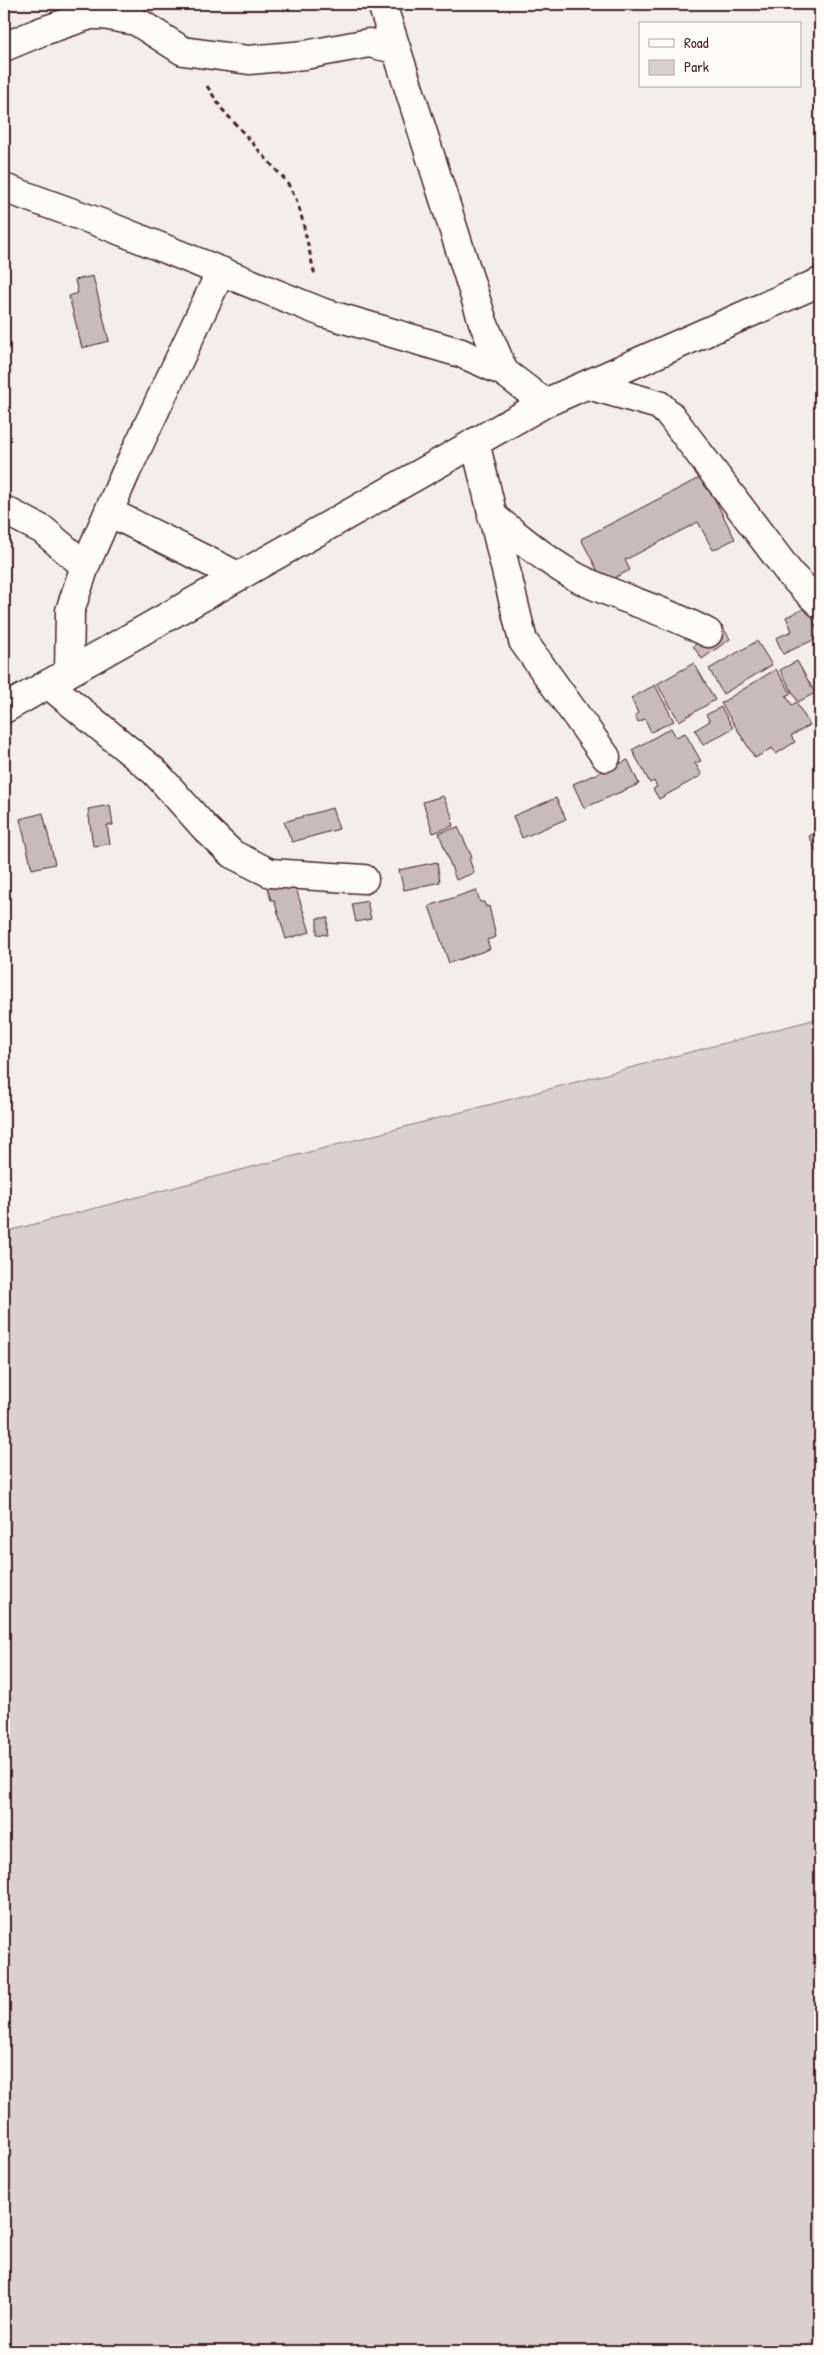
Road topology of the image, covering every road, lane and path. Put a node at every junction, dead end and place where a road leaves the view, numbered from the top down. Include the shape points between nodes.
1 (382, 4) edge
2 (4, 47) edge
3 (395, 49) junction
4 (183, 51) junction
5 (4, 188) edge
6 (221, 271) junction
7 (820, 282) edge
8 (324, 313) junction
9 (504, 372) junction
10 (588, 385) junction
11 (545, 403) junction
12 (475, 442) junction
13 (4, 510) edge
14 (109, 512) junction
15 (492, 516) junction
16 (85, 566) junction
17 (238, 576) junction
18 (820, 604) edge
19 (708, 633) dead end
20 (58, 678) junction
21 (4, 709) edge
22 (606, 757) dead end
23 (364, 879) dead end

1 - 3 main road
2 - 4 main road via 82,18 103,15 136,21
3 - 4 main road via 369,43 305,55 249,60
3 - 9 main road via 483,322
4 - 8 path via 222,109 287,182 300,214
5 - 6 main road
6 - 8 main road
6 - 14 main road
7 - 10 main road
8 - 9 main road via 461,353
9 - 11 main road
10 - 11 main road
10 - 18 main road via 660,405 791,575
11 - 12 main road
12 - 15 main road
12 - 17 main road
13 - 16 main road via 43,530
14 - 16 main road
14 - 17 main road
15 - 19 main road via 576,577
15 - 22 main road via 523,641
16 - 20 main road via 70,611
17 - 20 main road
20 - 21 main road
20 - 23 main road via 156,772 232,854 270,873

